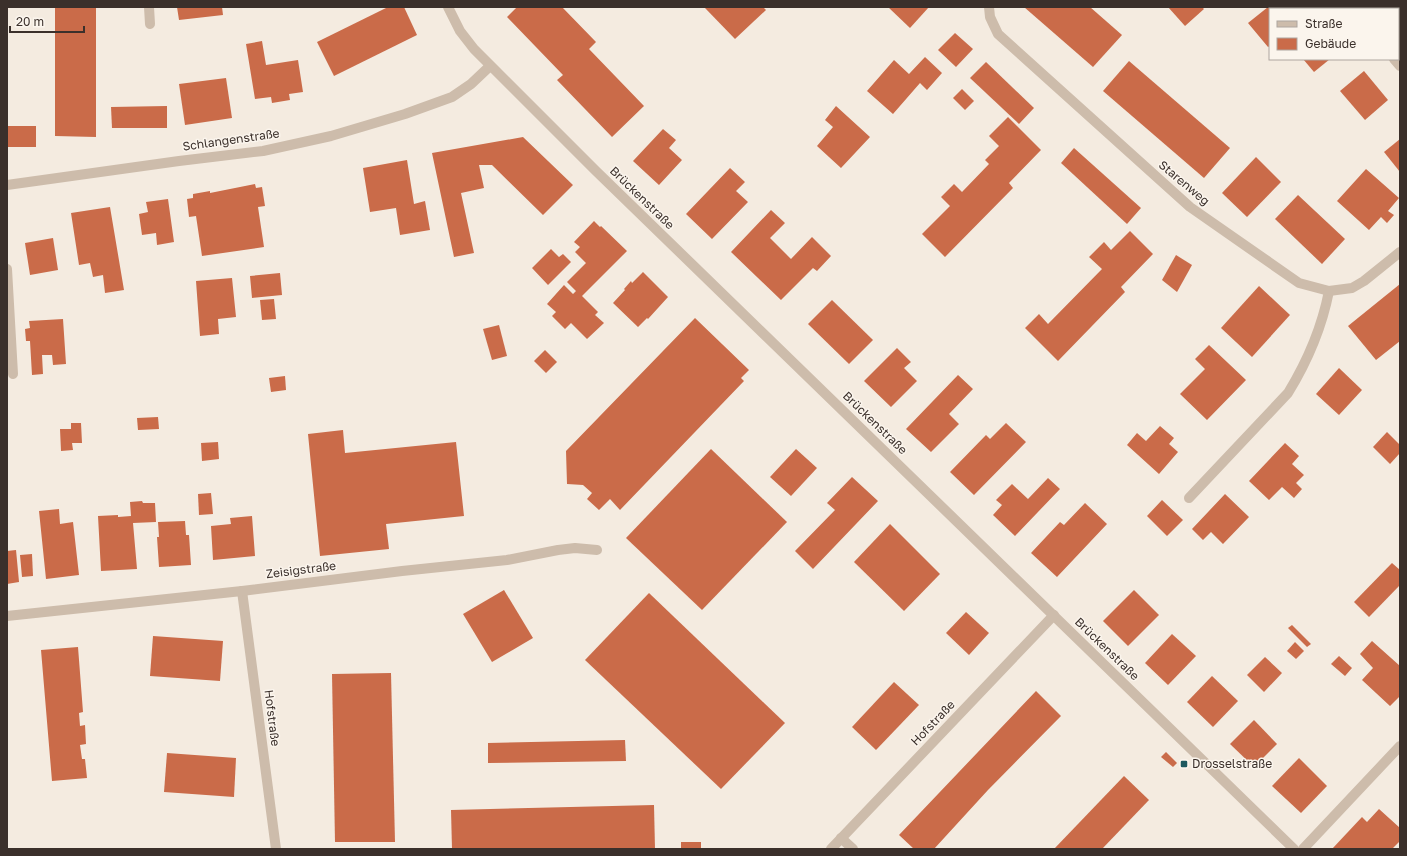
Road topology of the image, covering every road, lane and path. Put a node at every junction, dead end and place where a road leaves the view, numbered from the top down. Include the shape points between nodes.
1 (149, 7) edge
2 (448, 7) edge
3 (989, 7) edge
4 (150, 24) dead end
5 (490, 66) junction
6 (7, 185) edge
7 (1400, 252) edge
8 (7, 268) edge
9 (1329, 291) junction
10 (13, 374) dead end
11 (1189, 498) dead end
12 (597, 550) dead end
13 (242, 591) junction
14 (1054, 615) junction
15 (7, 616) edge
16 (1400, 746) edge
17 (841, 838) junction
18 (276, 849) edge
19 (832, 849) edge
20 (853, 849) edge
21 (1294, 849) edge
22 (1303, 849) edge

1 - 4 street
2 - 5 street, Brückenstraße via 460,31
3 - 9 street, Starenweg via 990,18 998,34 1190,207 1298,283
5 - 6 street, Schlangenstraße via 452,97 331,136 262,151
5 - 14 street, Brückenstraße
7 - 9 street, Starenweg via 1352,288
8 - 10 street
9 - 11 street via 1321,324 1298,378 1288,393
12 - 13 street, Zeisigstraße via 575,548 507,560
13 - 15 street, Zeisigstraße
13 - 18 street, Hofstraße
14 - 17 street, Hofstraße
14 - 21 street, Brückenstraße
16 - 22 street
17 - 19 street, Hofstraße
17 - 20 street

